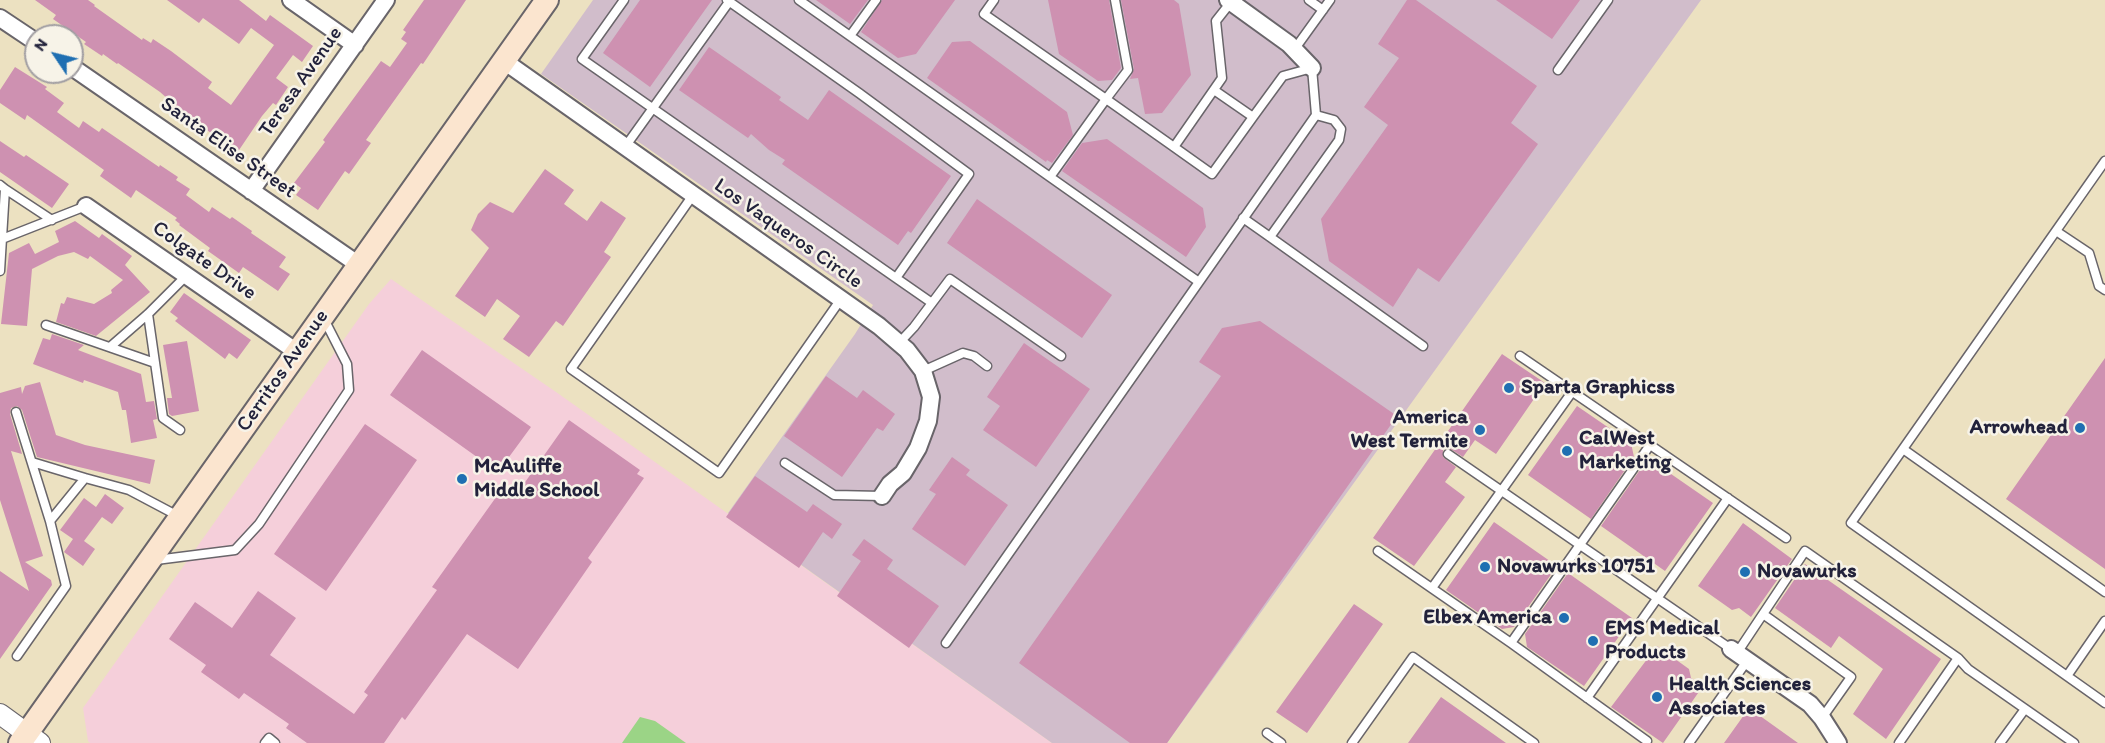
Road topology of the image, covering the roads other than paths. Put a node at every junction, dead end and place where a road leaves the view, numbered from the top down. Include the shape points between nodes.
1 (291, 0) edge
2 (386, 0) edge
3 (547, 0) edge
4 (624, 0) edge
5 (799, 0) edge
6 (876, 0) edge
7 (993, 0) edge
8 (1115, 0) edge
9 (1309, 0) edge
10 (1330, 0) edge
11 (1608, 0) edge
12 (728, 1) edge
13 (1229, 1) edge
14 (1323, 10) junction
15 (0, 18) edge
16 (24, 34) edge
17 (850, 36) junction
18 (355, 45) junction
19 (1294, 50) junction
20 (504, 61) junction
21 (1312, 68) junction
22 (1558, 70) dead end
23 (84, 75) edge
24 (1214, 90) junction
25 (1106, 99) junction
26 (652, 109) junction
27 (1316, 115) junction
28 (1253, 117) junction
29 (625, 147) junction
30 (1174, 147) junction
31 (2105, 160) edge
32 (1050, 177) junction
33 (3, 187) edge
34 (251, 190) junction
35 (693, 195) junction
36 (86, 206) joint
37 (1243, 218) junction
38 (52, 220) junction
39 (2056, 231) junction
40 (1270, 237) junction
41 (2, 239) junction
42 (359, 265) junction
43 (0, 271) edge
44 (186, 276) junction
45 (896, 278) junction
46 (1199, 282) junction
47 (2105, 290) edge
48 (841, 299) junction
49 (933, 303) junction
50 (148, 314) junction
51 (322, 316) junction
52 (46, 325) dead end
53 (898, 343) junction
54 (1423, 346) dead end
55 (110, 347) junction
56 (297, 352) junction
57 (1061, 356) dead end
58 (1520, 356) dead end
59 (155, 363) junction
60 (987, 366) dead end
61 (923, 371) junction
62 (1572, 392) junction
63 (16, 412) dead end
64 (180, 430) dead end
65 (1650, 445) junction
66 (1903, 449) junction
67 (1448, 454) dead end
68 (32, 462) junction
69 (785, 463) dead end
70 (85, 478) junction
71 (1501, 491) junction
72 (882, 496) joint
73 (1728, 498) junction
74 (180, 517) junction
75 (50, 521) junction
76 (1786, 538) dead end
77 (1580, 545) junction
78 (1378, 551) dead end
79 (149, 561) junction
80 (1432, 588) junction
81 (2105, 592) edge
82 (1658, 599) junction
83 (1762, 614) junction
84 (2105, 621) edge
85 (946, 643) dead end
86 (1511, 643) junction
87 (1738, 655) junction
88 (17, 656) dead end
89 (1958, 658) junction
90 (2067, 676) junction
91 (1587, 698) junction
92 (2105, 703) edge
93 (2025, 709) junction
94 (0, 714) edge
95 (1822, 718) junction
96 (1267, 733) dead end
97 (29, 740) edge
98 (1647, 741) dead end
99 (1281, 743) edge
100 (1352, 743) edge
101 (1534, 743) edge
102 (1689, 743) edge
103 (1838, 743) edge
104 (1899, 743) edge
105 (2000, 743) edge
106 (2074, 743) edge

1 - 18 street
2 - 18 street, Teresa Avenue
3 - 20 main road, Cerritos Avenue
4 - 26 lane via 582,59
5 - 17 lane
6 - 17 lane
7 - 25 lane via 984,14
8 - 25 lane via 1128,70
9 - 14 lane
10 - 14 lane
11 - 22 lane
12 - 26 lane
12 - 45 lane via 969,174
13 - 19 street
13 - 24 lane via 1216,21 1222,78
14 - 19 lane
15 - 16 street
17 - 32 lane
18 - 34 street, Teresa Avenue
19 - 21 street
20 - 29 street, Los Vaqueros Circle
20 - 42 main road, Cerritos Avenue
21 - 27 lane
21 - 28 lane via 1283,76
23 - 34 street, Santa Elise Street
24 - 28 lane
24 - 30 lane
25 - 30 lane
25 - 32 lane
26 - 29 lane
26 - 45 lane
27 - 37 lane
27 - 40 lane via 1334,120 1341,129 1339,140
28 - 30 lane via 1212,174
29 - 35 street, Los Vaqueros Circle
31 - 39 lane
32 - 46 lane
33 - 38 lane
33 - 41 lane
34 - 42 street, Santa Elise Street
35 - 48 street, Los Vaqueros Circle
35 - 48 lane via 571,369 709,467 719,473
36 - 38 lane
36 - 44 street, Colgate Drive
37 - 40 lane
37 - 46 lane
38 - 41 lane
39 - 47 lane via 2089,253 2099,286
39 - 66 lane
40 - 54 lane
41 - 43 lane
42 - 51 main road, Cerritos Avenue
44 - 50 lane
44 - 56 street, Colgate Drive
45 - 49 lane
46 - 85 lane
48 - 53 street, Los Vaqueros Circle
49 - 53 lane
49 - 57 lane via 950,279
50 - 55 lane
50 - 59 lane
51 - 56 main road, Cerritos Avenue
51 - 79 lane via 347,364 349,390 259,524 235,550
52 - 55 lane
53 - 61 street, Los Vaqueros Circle
55 - 59 lane
56 - 74 main road, Cerritos Avenue
58 - 62 lane
59 - 64 lane via 164,418
60 - 61 lane via 963,352
61 - 72 street, Los Vaqueros Circle via 931,397 928,421 913,457
62 - 65 lane
62 - 71 lane
63 - 68 lane
65 - 73 lane
65 - 77 lane
66 - 81 lane
66 - 90 lane via 1851,523
67 - 71 lane
68 - 70 lane
68 - 75 lane
69 - 72 lane via 834,495
70 - 74 lane via 129,490
70 - 75 lane
71 - 77 lane
71 - 80 lane
73 - 76 lane
73 - 82 lane
74 - 79 main road, Cerritos Avenue
75 - 88 lane via 66,586
77 - 82 lane
77 - 86 lane
78 - 80 lane
79 - 97 main road, Cerritos Avenue
80 - 86 lane
82 - 87 lane
82 - 91 lane
83 - 87 lane
83 - 89 lane via 1805,551
83 - 95 lane via 1851,678
84 - 90 lane
86 - 91 lane
87 - 95 street via 1810,704
87 - 102 lane
89 - 93 lane
89 - 104 lane
90 - 92 lane
91 - 98 lane
93 - 105 lane
93 - 106 lane
94 - 97 street
95 - 103 street
96 - 99 lane
100 - 101 lane via 1413,657

